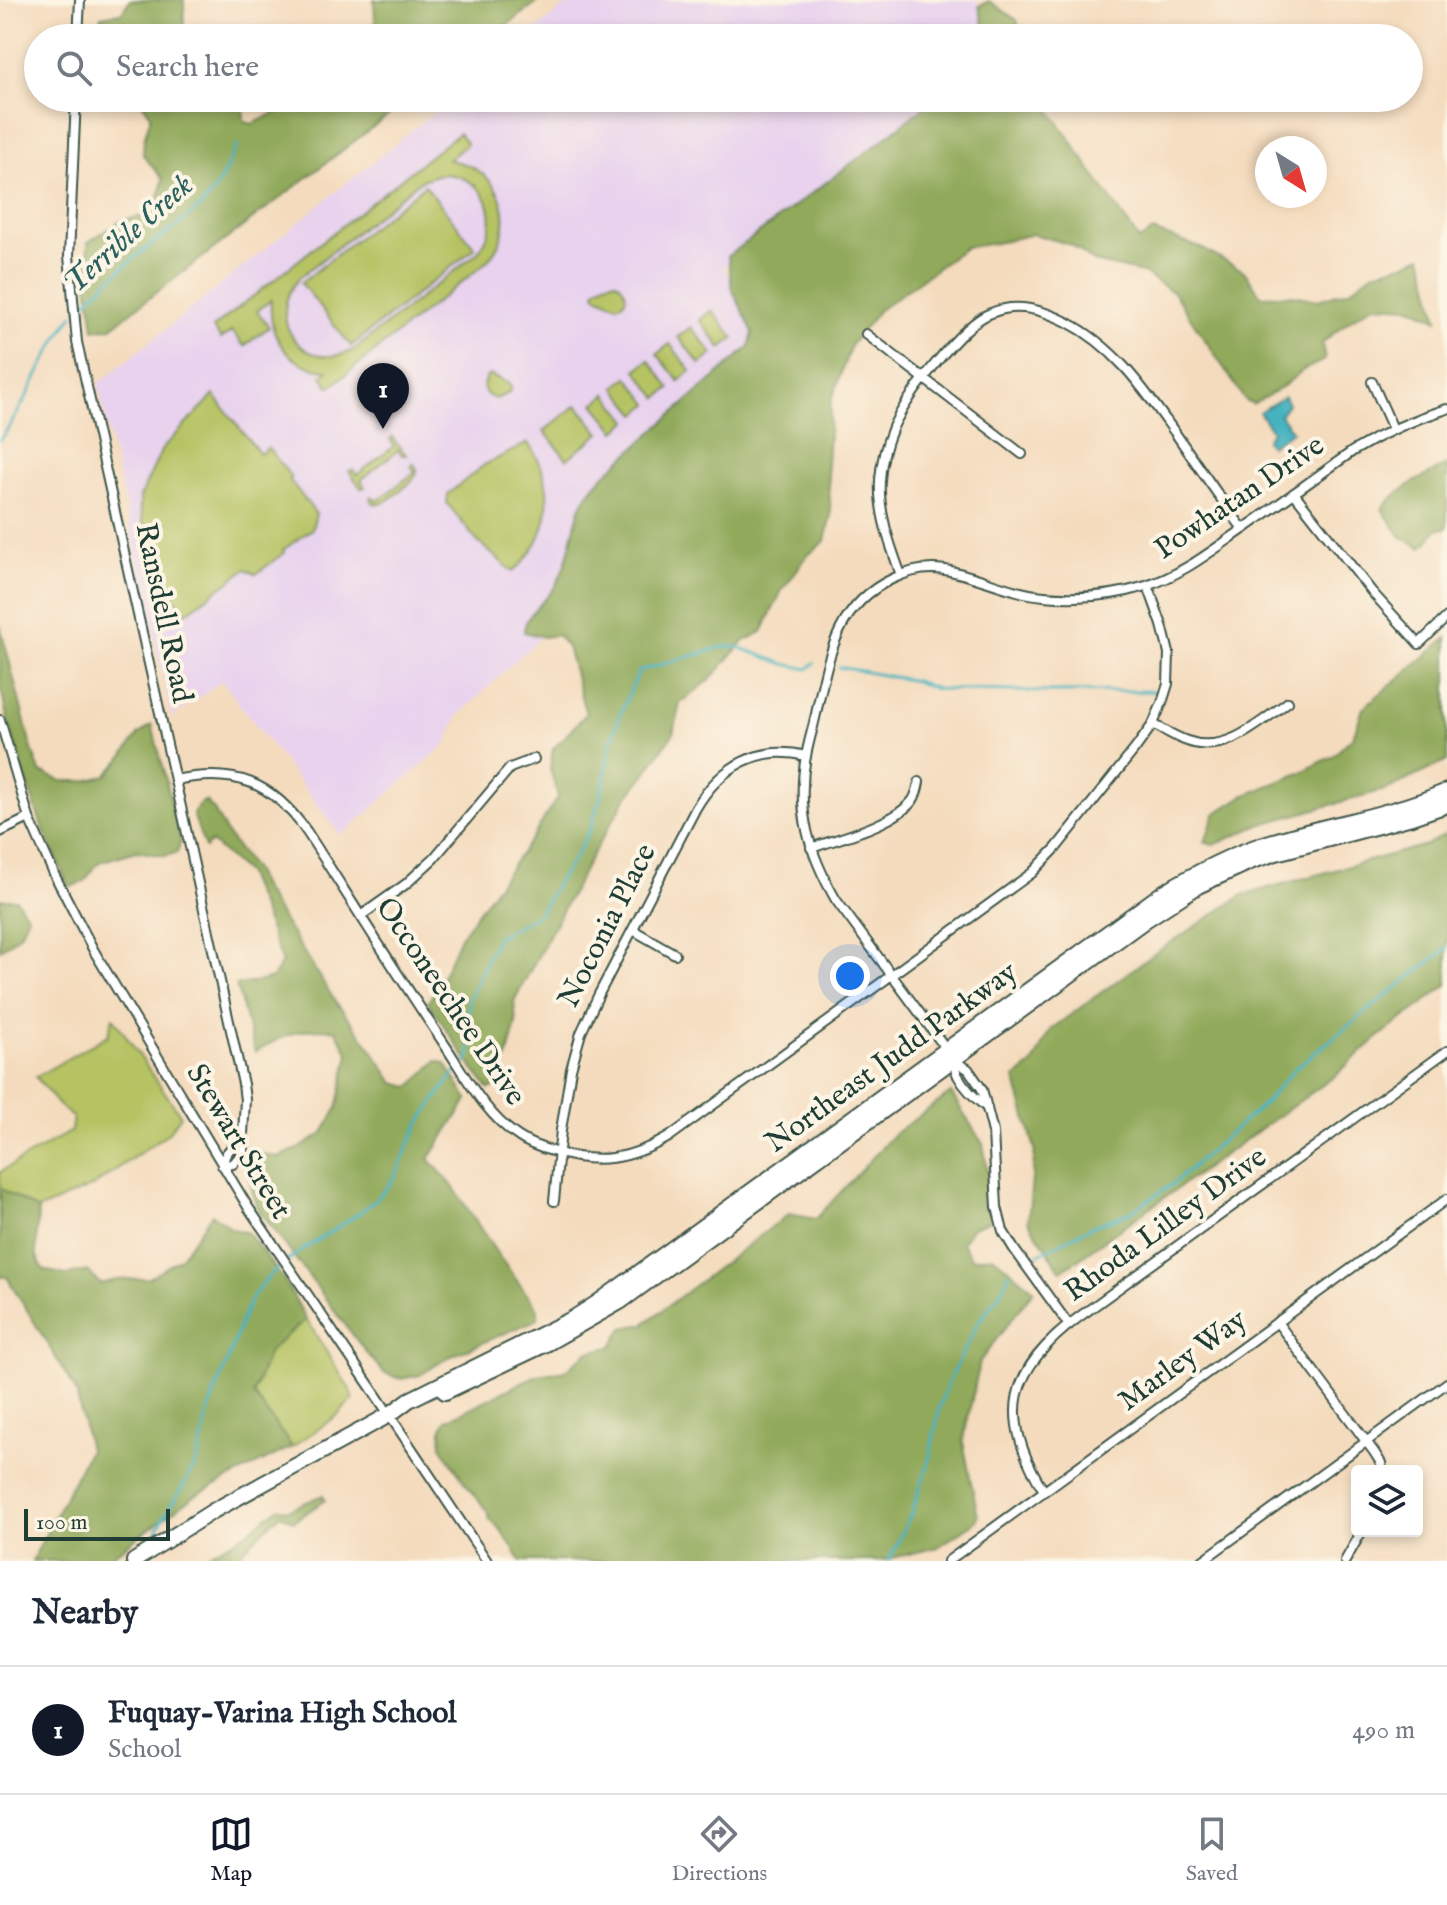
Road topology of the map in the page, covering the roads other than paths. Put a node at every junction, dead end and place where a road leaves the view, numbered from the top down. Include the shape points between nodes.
1 (80, 0) edge
2 (79, 24) edge
3 (75, 112) edge
4 (866, 334) dead end
5 (925, 379) junction
6 (1372, 382) dead end
7 (1447, 409) edge
8 (1393, 429) junction
9 (1022, 454) dead end
10 (1294, 493) junction
11 (1243, 529) junction
12 (901, 575) junction
13 (1148, 586) junction
14 (1447, 617) edge
15 (1288, 702) dead end
16 (0, 720) edge
17 (1153, 724) junction
18 (806, 756) junction
19 (534, 759) dead end
20 (175, 780) junction
21 (919, 782) dead end
22 (1447, 791) edge
23 (1447, 805) edge
24 (29, 818) junction
25 (0, 832) edge
26 (811, 848) junction
27 (362, 915) junction
28 (633, 930) junction
29 (675, 954) dead end
30 (892, 975) junction
31 (1447, 1051) edge
32 (950, 1055) junction
33 (560, 1154) junction
34 (222, 1165) junction
35 (1447, 1199) edge
36 (554, 1201) dead end
37 (1277, 1322) junction
38 (1069, 1325) junction
39 (1447, 1383) edge
40 (389, 1415) junction
41 (1366, 1443) junction
42 (1381, 1465) edge
43 (1044, 1491) junction
44 (1359, 1537) edge
45 (134, 1561) edge
46 (487, 1561) edge
47 (948, 1561) edge
48 (1202, 1561) edge
49 (1345, 1561) edge

1 - 2 street
3 - 20 street, Ransdell Road via 69,256 77,342
4 - 5 street
5 - 9 street
5 - 11 street via 960,334 990,313 1027,308 1069,323 1132,374
5 - 12 street via 895,423 881,469 884,521
6 - 8 street
7 - 8 street, Powhatan Drive
8 - 10 street, Powhatan Drive
10 - 11 street, Powhatan Drive
10 - 14 street via 1419,644
11 - 13 street, Powhatan Drive
12 - 13 street, Powhatan Drive via 944,570 1044,596 1105,595
12 - 18 street, Powhatan Drive via 870,592 840,629
13 - 17 street, Occoneechee Drive via 1169,653 1168,684
15 - 17 street via 1236,738 1217,744 1186,741
16 - 24 street, Stewart Street
17 - 30 street, Occoneechee Drive via 1044,862
18 - 26 street, Powhatan Drive via 802,804
18 - 28 street, Noconia Place via 785,752 753,757 713,783
19 - 27 street via 510,768 434,858
20 - 27 street, Occoneechee Drive via 235,777 275,795 300,822
20 - 34 street, Ransdell Road via 245,1100 243,1134
21 - 26 street via 912,800 879,824
22 - 32 highway, Northeast Judd Parkway via 1214,864 1164,892
23 - 32 highway, Northeast Judd Parkway via 1276,853 1198,886
24 - 25 street
24 - 34 street, Stewart Street via 81,928
26 - 30 street, Powhatan Drive via 836,900
27 - 33 street, Occoneechee Drive via 494,1116 521,1138
28 - 29 street
28 - 33 street, Noconia Place via 575,1051
30 - 32 street, Powhatan Drive
30 - 33 street, Occoneechee Drive via 652,1147 603,1159
31 - 38 street, Rhoda Lilley Drive
32 - 38 street, Powhatan Drive via 958,1076 987,1108 1003,1231
32 - 40 highway, Northeast Judd Parkway via 620,1302 548,1343
33 - 36 street, Noconia Place
34 - 40 street, Stewart Street
35 - 37 street, Marley Way
37 - 41 street
37 - 43 street, Marley Way
38 - 43 street, Rhoda Lilley Drive via 1034,1358 1017,1398 1019,1443
39 - 41 street
40 - 45 highway, Northeast Judd Parkway via 213,1511
40 - 46 street, Stewart Street
41 - 42 street
41 - 48 street
43 - 47 street, Marley Way
44 - 49 street

